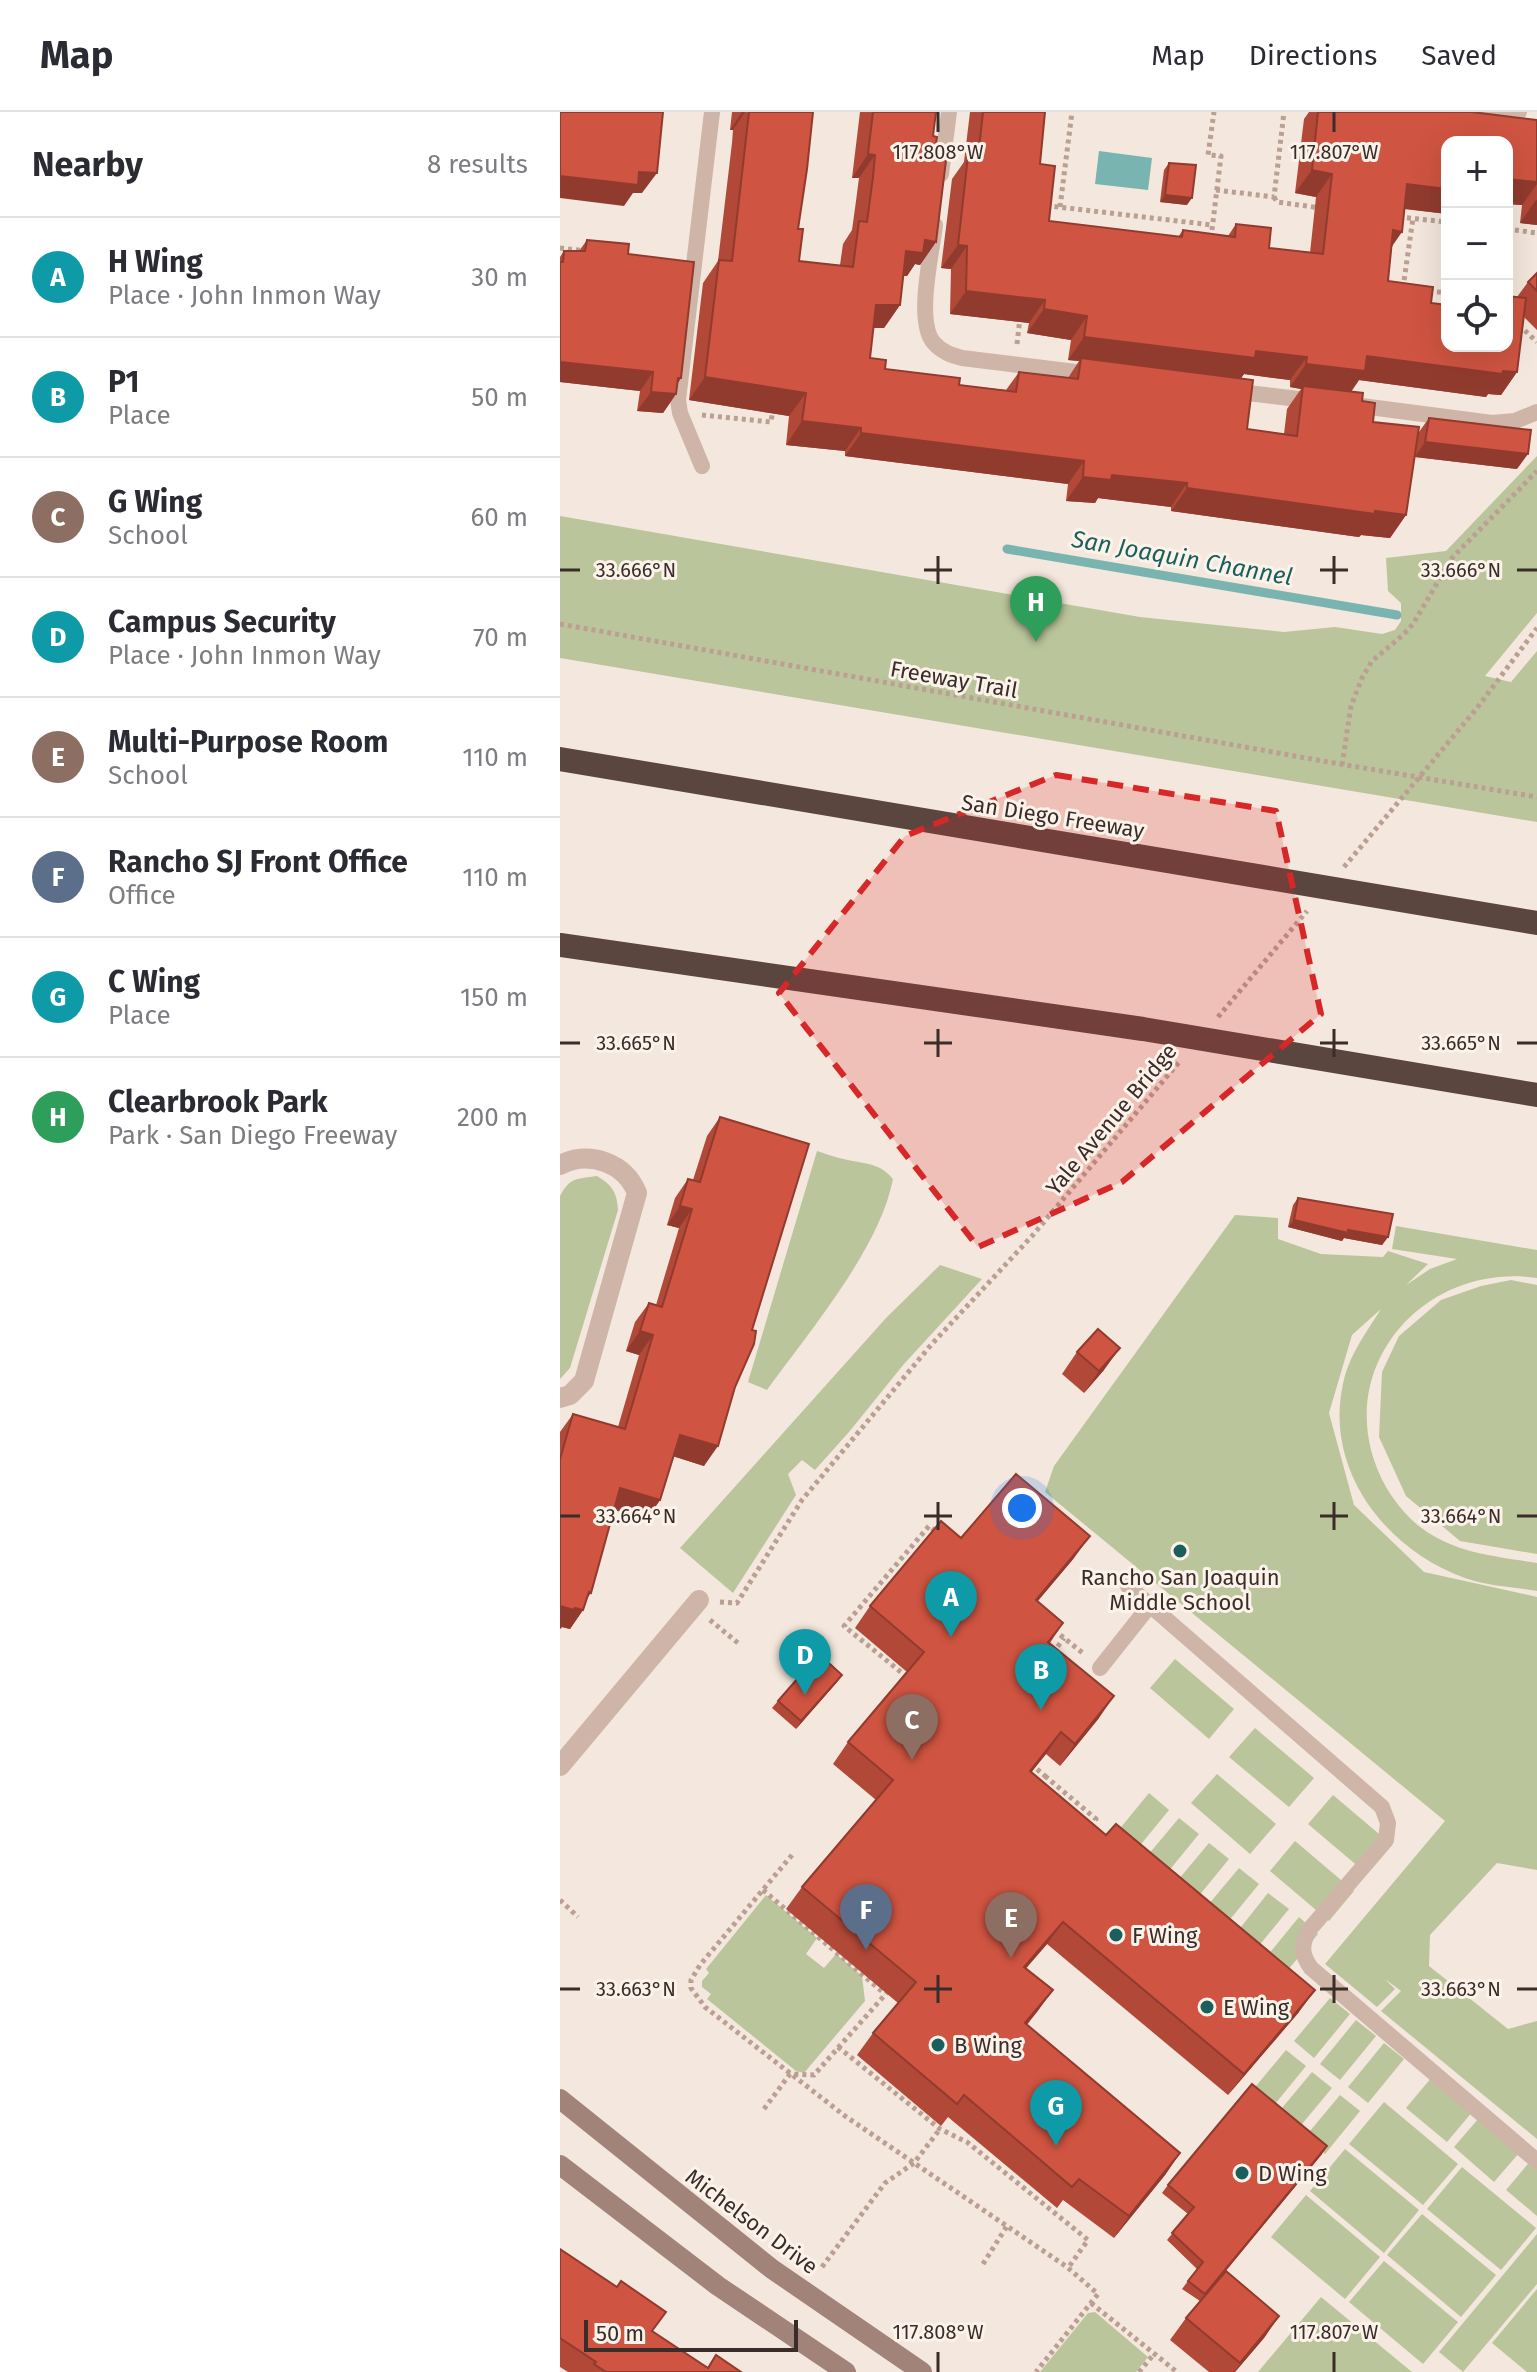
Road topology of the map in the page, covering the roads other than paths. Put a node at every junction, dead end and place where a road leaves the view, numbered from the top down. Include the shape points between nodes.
1 (712, 112) edge
2 (949, 112) edge
3 (1519, 112) edge
4 (1474, 117) edge
5 (1102, 375) edge
6 (1212, 388) edge
7 (1537, 412) edge
8 (702, 466) dead end
9 (560, 759) edge
10 (1537, 923) edge
11 (560, 945) edge
12 (1537, 1095) edge
13 (560, 1165) edge
14 (560, 1398) edge
15 (1128, 1586) dead end
16 (699, 1600) road end
17 (1150, 1605) junction
18 (1100, 1668) road end
19 (560, 1766) edge
20 (560, 2099) edge
21 (1537, 2161) edge
22 (560, 2165) edge
23 (846, 2372) edge
24 (922, 2372) edge

1 - 8 lane via 678,400
2 - 5 lane via 926,304 932,342 962,358
3 - 4 lane
6 - 7 lane via 1492,423
9 - 10 highway, San Diego Freeway
11 - 12 highway via 1143,1029
13 - 14 street via 591,1159 621,1168 637,1193 584,1381
15 - 17 lane
16 - 19 street
17 - 18 lane
17 - 21 lane via 1386,1815 1386,1840 1309,1930 1303,1941 1304,1959
20 - 24 main road, Michelson Drive via 772,2269
22 - 23 main road via 718,2286

